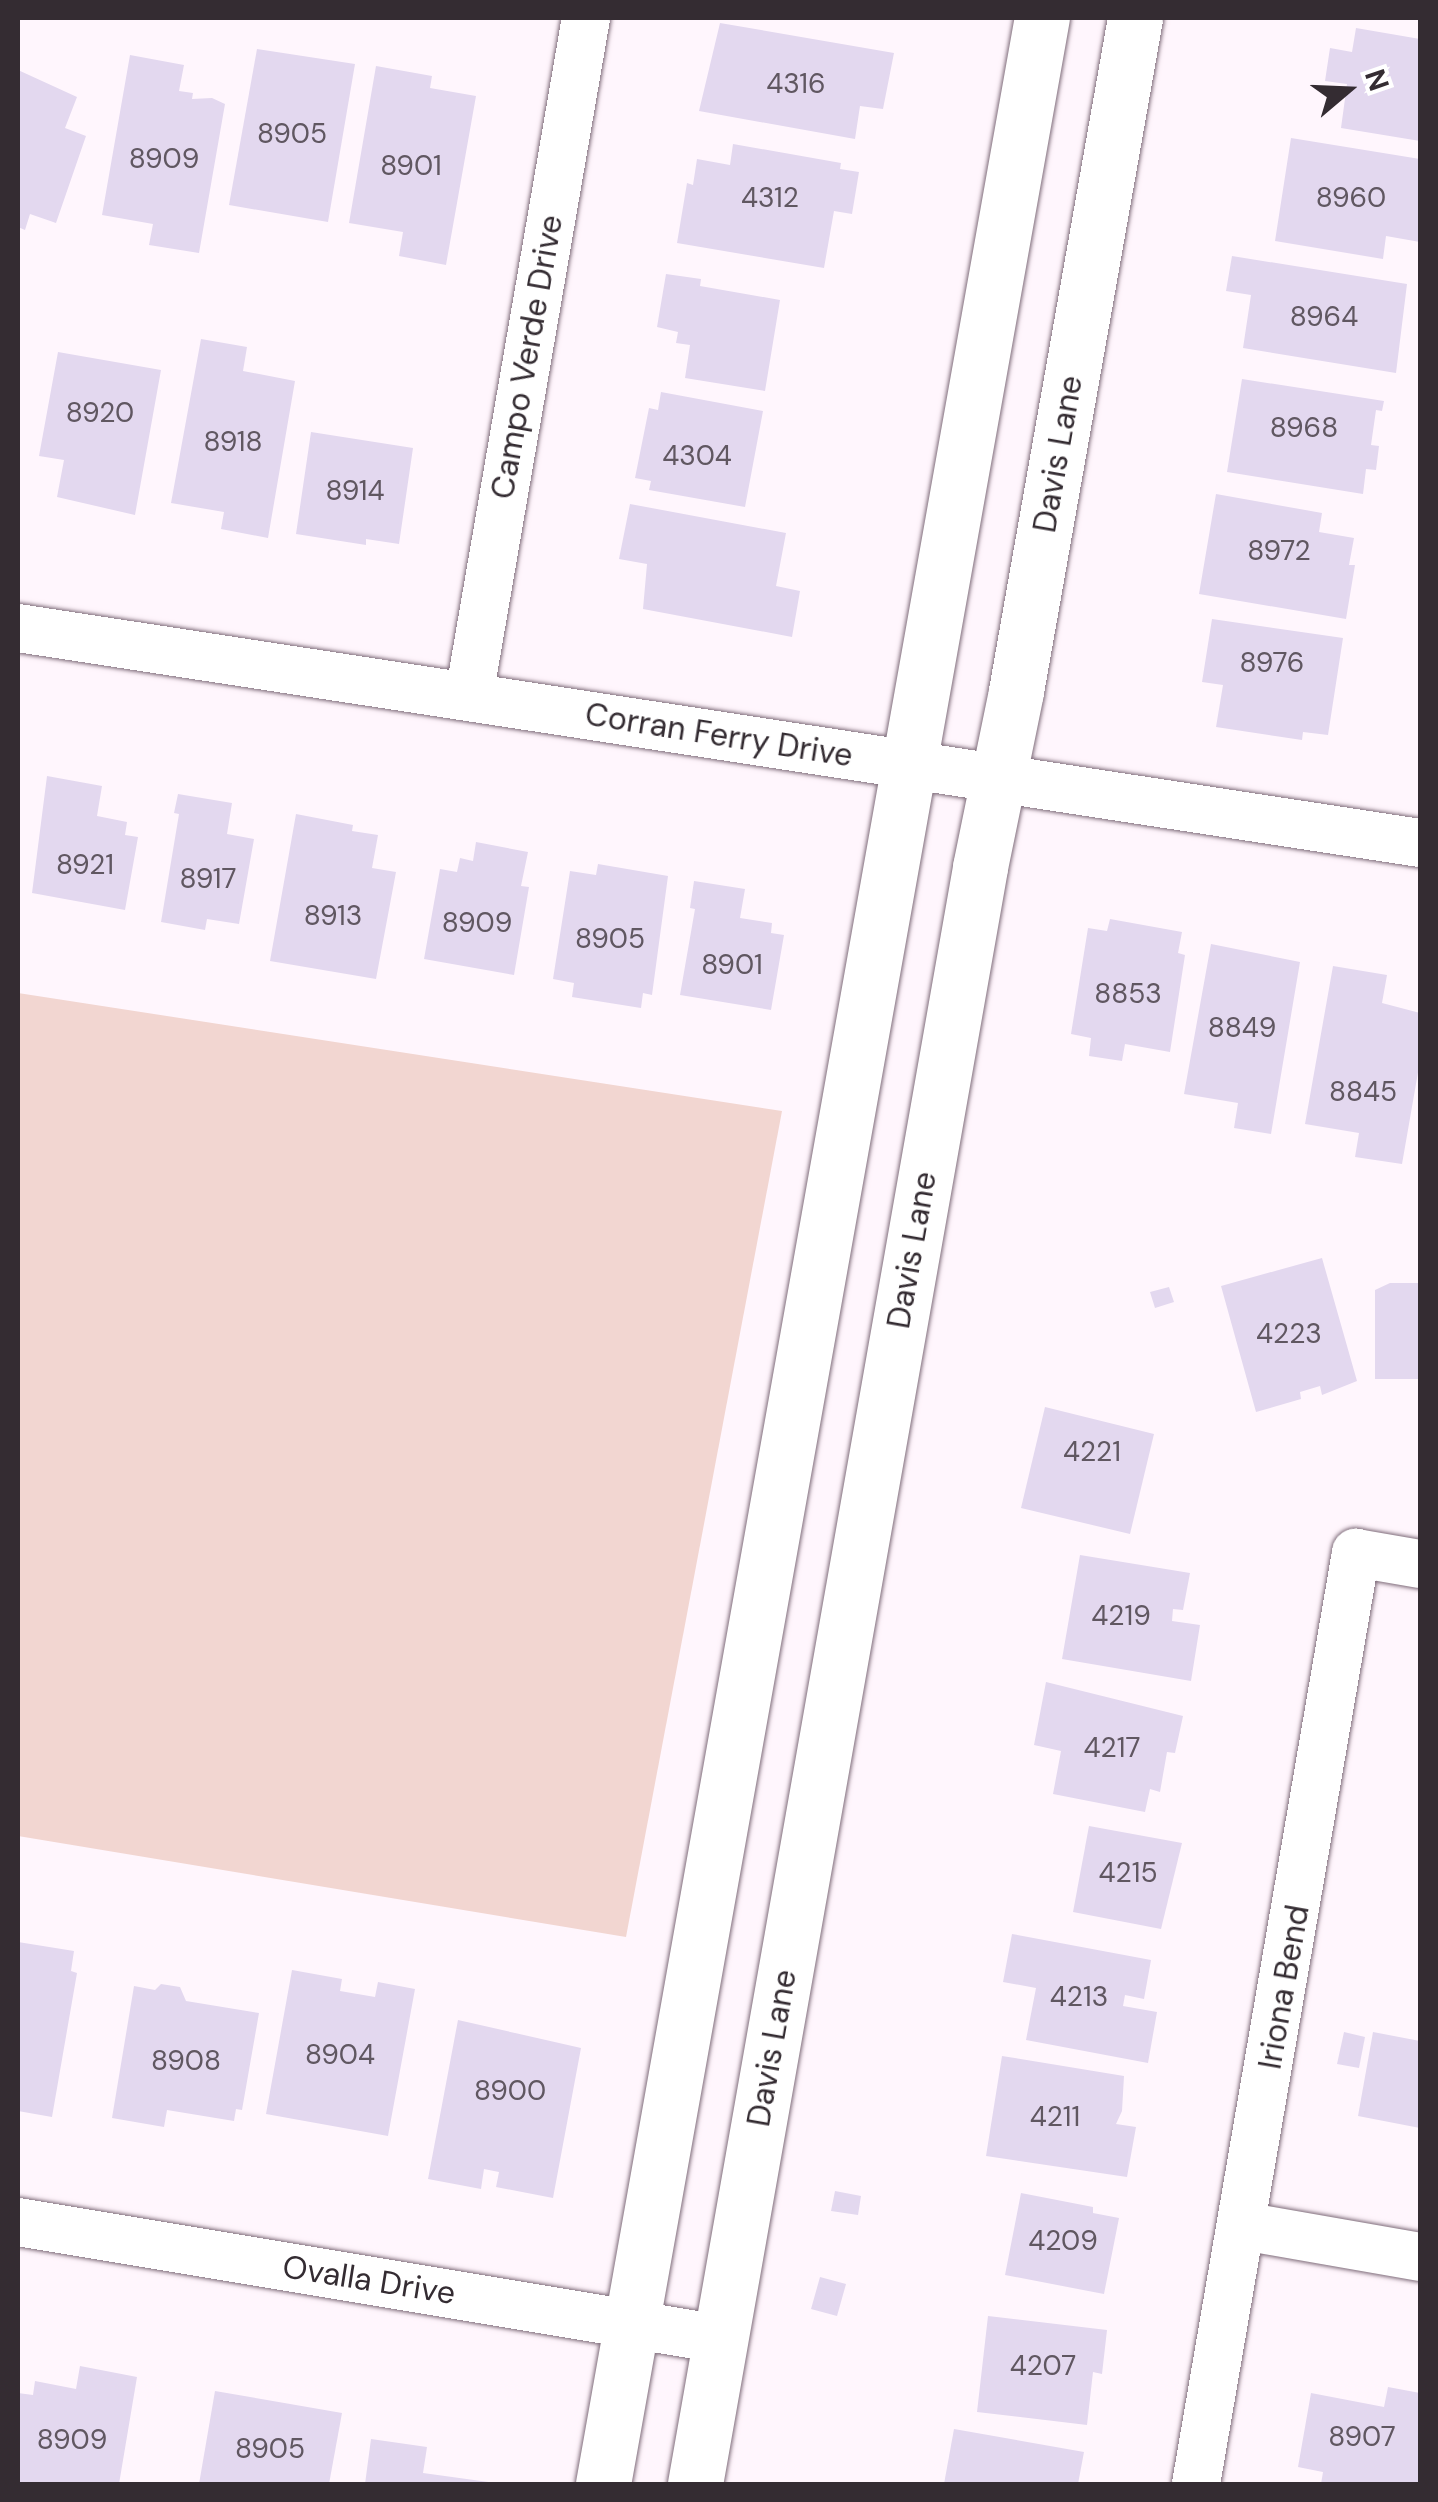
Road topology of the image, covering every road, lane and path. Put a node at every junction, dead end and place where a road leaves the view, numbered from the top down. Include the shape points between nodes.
1 (586, 18) edge
2 (1042, 18) edge
3 (1135, 18) edge
4 (18, 628) edge
5 (469, 696) junction
6 (908, 764) junction
7 (999, 779) junction
8 (1420, 843) edge
9 (1420, 1564) edge
10 (18, 2222) edge
11 (1244, 2226) junction
12 (1420, 2257) edge
13 (631, 2324) junction
14 (720, 2339) junction
15 (602, 2484) edge
16 (695, 2484) edge
17 (1196, 2484) edge

1 - 5 street, Campo Verde Drive
2 - 6 main road
3 - 7 main road, Davis Lane
4 - 5 street, Corran Ferry Drive
5 - 6 street, Corran Ferry Drive
6 - 7 street, Corran Ferry Drive
6 - 13 main road
7 - 8 street, Corran Ferry Drive
7 - 14 main road, Davis Lane
9 - 11 street, Iriona Bend via 1356,1553
10 - 13 street, Ovalla Drive
11 - 12 street
11 - 17 street, Iriona Bend
13 - 14 street, Ovalla Drive
13 - 15 main road
14 - 16 main road, Davis Lane

